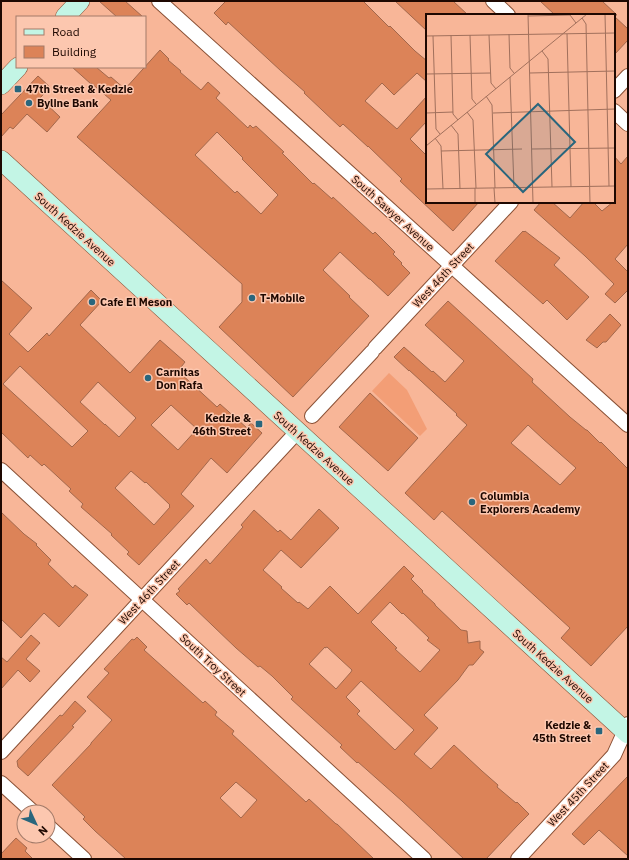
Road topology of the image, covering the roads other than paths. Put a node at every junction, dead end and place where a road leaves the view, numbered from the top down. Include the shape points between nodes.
1 (80, 1) edge
2 (159, 1) edge
3 (493, 1) edge
4 (507, 14) edge
5 (66, 16) edge
6 (17, 68) edge
7 (628, 76) edge
8 (1, 85) edge
9 (615, 90) edge
10 (615, 112) edge
11 (628, 124) edge
12 (1, 160) edge
13 (510, 203) edge
14 (452, 266) junction
15 (312, 416) dead end
16 (628, 425) edge
17 (298, 432) junction
18 (1, 470) edge
19 (142, 600) junction
20 (627, 730) edge
21 (1, 752) edge
22 (1, 783) edge
23 (24, 804) edge
24 (56, 833) edge
25 (84, 859) edge
26 (424, 859) edge
27 (518, 859) edge

1 - 5 main road
2 - 14 street, South Sawyer Avenue
3 - 4 street
6 - 8 main road
7 - 9 street
10 - 11 street
12 - 17 main road, South Kedzie Avenue
13 - 14 street, West 46th Street
14 - 15 street, West 46th Street
14 - 16 street, South Sawyer Avenue
17 - 19 street, West 46th Street
17 - 20 main road, South Kedzie Avenue
18 - 19 street, South Troy Street
19 - 21 street, West 46th Street
19 - 26 street, South Troy Street
20 - 27 street, West 45th Street via 614,756
22 - 23 street
24 - 25 street

